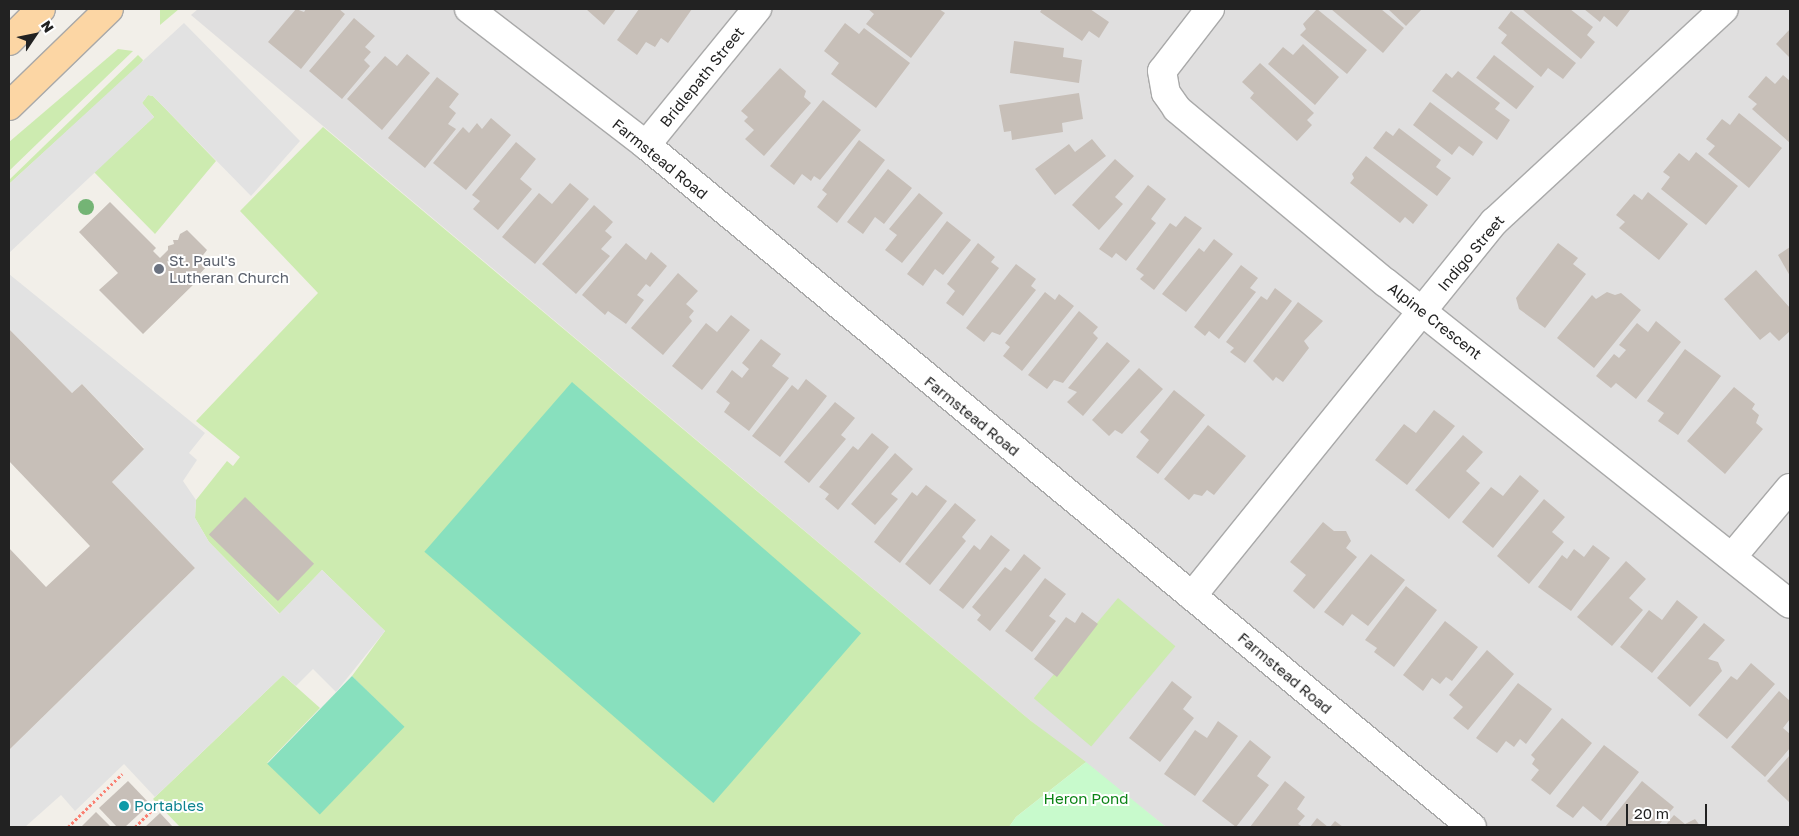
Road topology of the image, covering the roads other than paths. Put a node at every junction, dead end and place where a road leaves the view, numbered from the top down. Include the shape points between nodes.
1 (41, 9) edge
2 (109, 9) edge
3 (469, 9) edge
4 (757, 9) edge
5 (1210, 9) edge
6 (1724, 9) edge
7 (9, 41) edge
8 (9, 106) edge
9 (646, 144) junction
10 (1422, 311) junction
11 (1790, 488) edge
12 (1732, 557) junction
13 (1192, 596) junction
14 (1790, 604) edge
15 (1472, 827) edge

1 - 7 main road
2 - 8 main road
3 - 9 street, Farmstead Road
4 - 9 street, Bridlepath Street
5 - 10 street, Alpine Crescent via 1162,71 1166,92 1177,110
6 - 10 street, Indigo Street via 1494,222
9 - 13 street, Farmstead Road
10 - 12 street, Alpine Crescent
10 - 13 street, Indigo Street
11 - 12 street
12 - 14 street, Alpine Crescent
13 - 15 street, Farmstead Road

